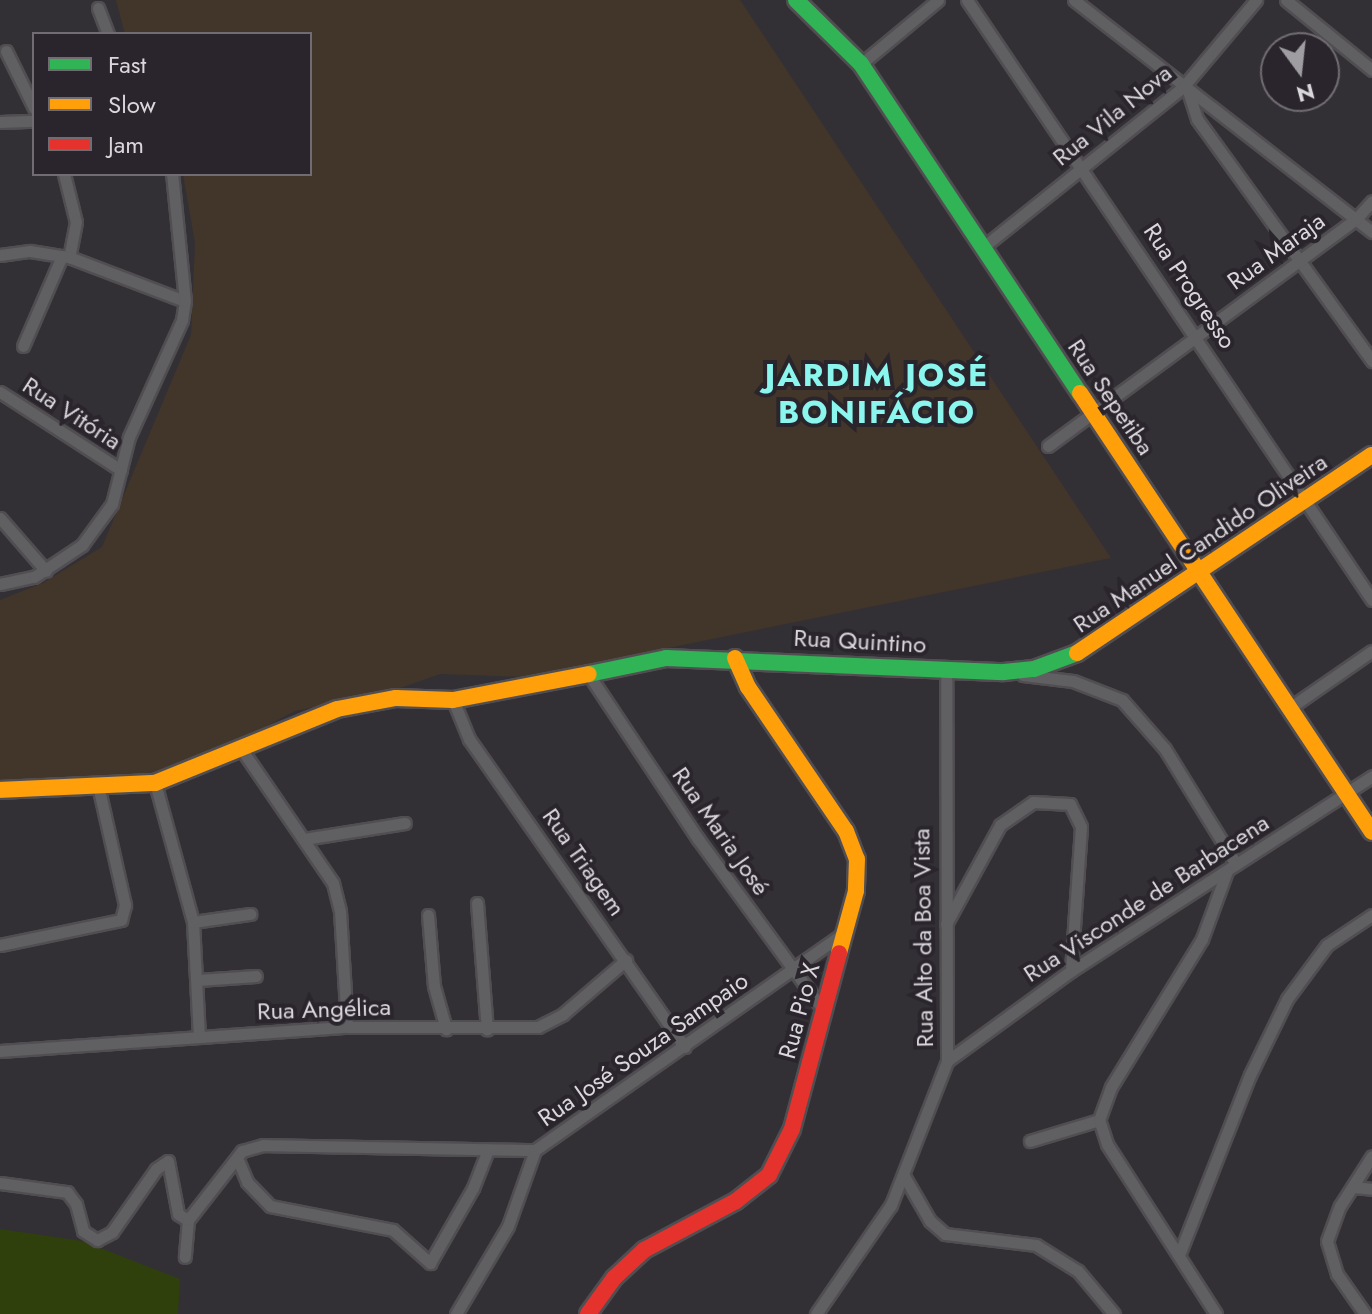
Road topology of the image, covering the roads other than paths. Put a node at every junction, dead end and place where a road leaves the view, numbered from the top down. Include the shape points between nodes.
1 (796, 0) edge
2 (938, 0) edge
3 (967, 0) edge
4 (1074, 0) edge
5 (1256, 0) edge
6 (1286, 0) edge
7 (98, 8) dead end
8 (107, 32) edge
9 (6, 51) dead end
10 (861, 64) junction
11 (1372, 70) edge
12 (1186, 89) junction
13 (32, 104) edge
14 (32, 121) edge
15 (0, 122) edge
16 (1083, 168) junction
17 (64, 176) edge
18 (172, 176) edge
19 (1372, 201) edge
20 (1356, 219) junction
21 (1372, 232) edge
22 (982, 248) junction
23 (0, 255) edge
24 (65, 256) junction
25 (1298, 261) junction
26 (185, 301) junction
27 (1198, 336) junction
28 (23, 346) dead end
29 (1372, 361) edge
30 (0, 392) edge
31 (1093, 413) junction
32 (1048, 446) dead end
33 (1372, 455) edge
34 (121, 470) junction
35 (1308, 500) junction
36 (0, 518) edge
37 (1200, 569) junction
38 (46, 571) junction
39 (0, 584) edge
40 (1372, 600) edge
41 (1372, 651) edge
42 (735, 658) junction
43 (946, 670) junction
44 (587, 672) junction
45 (1004, 672) junction
46 (453, 700) junction
47 (1291, 707) junction
48 (242, 750) junction
49 (1372, 776) edge
50 (155, 783) junction
51 (0, 790) edge
52 (99, 790) junction
53 (1347, 792) junction
54 (405, 823) dead end
55 (1372, 832) edge
56 (304, 839) junction
57 (1232, 868) junction
58 (477, 903) dead end
59 (250, 914) dead end
60 (428, 915) dead end
61 (1372, 915) edge
62 (193, 922) junction
63 (944, 928) junction
64 (845, 932) junction
65 (0, 945) edge
66 (626, 960) junction
67 (793, 970) junction
68 (1071, 971) junction
69 (256, 976) dead end
70 (198, 980) junction
71 (824, 1011) junction
72 (347, 1027) junction
73 (446, 1029) junction
74 (487, 1030) junction
75 (199, 1036) junction
76 (685, 1047) junction
77 (0, 1051) edge
78 (947, 1061) junction
79 (1099, 1120) junction
80 (1030, 1141) dead end
81 (488, 1150) junction
82 (535, 1150) junction
83 (1372, 1156) edge
84 (237, 1158) junction
85 (904, 1176) junction
86 (0, 1183) edge
87 (1354, 1187) junction
88 (1372, 1189) edge
89 (188, 1220) junction
90 (1179, 1255) junction
91 (185, 1257) dead end
92 (456, 1314) edge
93 (588, 1314) edge
94 (816, 1314) edge
95 (1114, 1314) edge
96 (1216, 1314) edge
97 (1365, 1314) edge

1 - 10 street, Rua Sepetiba
2 - 10 street
3 - 16 street, Rua Progresso
4 - 12 street
5 - 12 street, Rua Vila Nova
6 - 11 street
7 - 8 street
9 - 13 street
10 - 22 street, Rua Sepetiba
12 - 16 street, Rua Vila Nova
12 - 20 street
12 - 25 street via 1197,119
14 - 15 street
16 - 22 street, Rua Vila Nova
16 - 27 street, Rua Progresso
17 - 24 street via 76,222
18 - 26 street
19 - 20 street, Rua Maraja
20 - 21 street
20 - 25 street, Rua Maraja
22 - 31 street, Rua Sepetiba
23 - 24 street via 30,251
24 - 26 street
24 - 28 street
25 - 27 street, Rua Maraja
25 - 29 street
26 - 34 street via 174,340 129,437
27 - 31 street, Rua Maraja
27 - 35 street, Rua Progresso
30 - 34 street, Rua Vitória
31 - 32 street, Rua Maraja
31 - 37 street, Rua Sepetiba
33 - 35 street, Rua Manuel Candido Oliveira
34 - 38 street via 112,504 95,533
35 - 37 street, Rua Manuel Candido Oliveira
35 - 40 street, Rua Progresso
36 - 38 street
37 - 45 street, Rua Manuel Candido Oliveira via 1085,650 1034,669
37 - 47 street, Rua Sepetiba
38 - 39 street
41 - 47 street
42 - 43 street, Rua Quintino
42 - 44 street, Rua Quintino via 666,658
42 - 64 street, Rua Pio X via 748,687 853,845 859,875
43 - 45 street, Rua Quintino
43 - 63 street, Rua Alto da Boa Vista
44 - 46 street, Rua Quintino
44 - 67 street, Rua Maria José
45 - 57 street, Rua Quintino via 1073,681 1122,700 1165,749
46 - 48 street, Rua Quintino via 396,698 309,717
46 - 66 street, Rua Triagem via 469,739
47 - 53 street, Rua Sepetiba
48 - 50 street, Rua Quintino
48 - 56 street
49 - 53 street, Rua Visconde de Barbacena
50 - 52 street, Rua Quintino
50 - 62 street
51 - 52 street, Rua Quintino
52 - 65 street via 125,905 121,920
53 - 55 street, Rua Sepetiba
53 - 57 street, Rua Visconde de Barbacena
54 - 56 street
56 - 72 street via 338,897
57 - 68 street, Rua Visconde de Barbacena
57 - 79 street via 1202,939 1111,1087
58 - 74 street
59 - 62 street
60 - 73 street via 434,986
61 - 90 street via 1327,945 1287,999 1250,1075
62 - 70 street
63 - 68 street via 1000,825 1033,802 1060,800 1078,813 1081,827
63 - 78 street, Rua Alto da Boa Vista
64 - 67 street, Rua José Souza Sampaio
64 - 71 street, Rua Pio X
66 - 74 street, Rua Angélica via 551,1023
66 - 76 street, Rua Triagem
67 - 71 street, Rua Maria José
67 - 76 street, Rua José Souza Sampaio
68 - 78 street, Rua Visconde de Barbacena
69 - 70 street
70 - 75 street
71 - 93 street, Rua Pio X via 792,1129 769,1175 736,1201 644,1250 614,1278
72 - 73 street, Rua Angélica
72 - 75 street, Rua Angélica
73 - 74 street, Rua Angélica
75 - 77 street, Rua Angélica
76 - 82 street, Rua José Souza Sampaio
78 - 85 street, Rua Alto da Boa Vista
79 - 80 street
79 - 90 street via 1107,1144
81 - 82 street
81 - 84 street via 263,1145
81 - 84 street via 473,1188 430,1263 393,1230 270,1206 247,1182
82 - 92 street, Rua José Souza Sampaio via 508,1226
83 - 87 street
84 - 89 street
85 - 94 street, Rua Alto da Boa Vista via 860,1253
85 - 95 street via 930,1221 945,1234 1036,1245 1078,1271
86 - 89 street via 67,1192 83,1231 97,1240 112,1232 156,1169 168,1161 178,1214
87 - 88 street
87 - 97 street via 1331,1224 1327,1241 1337,1274
89 - 91 street
90 - 96 street

